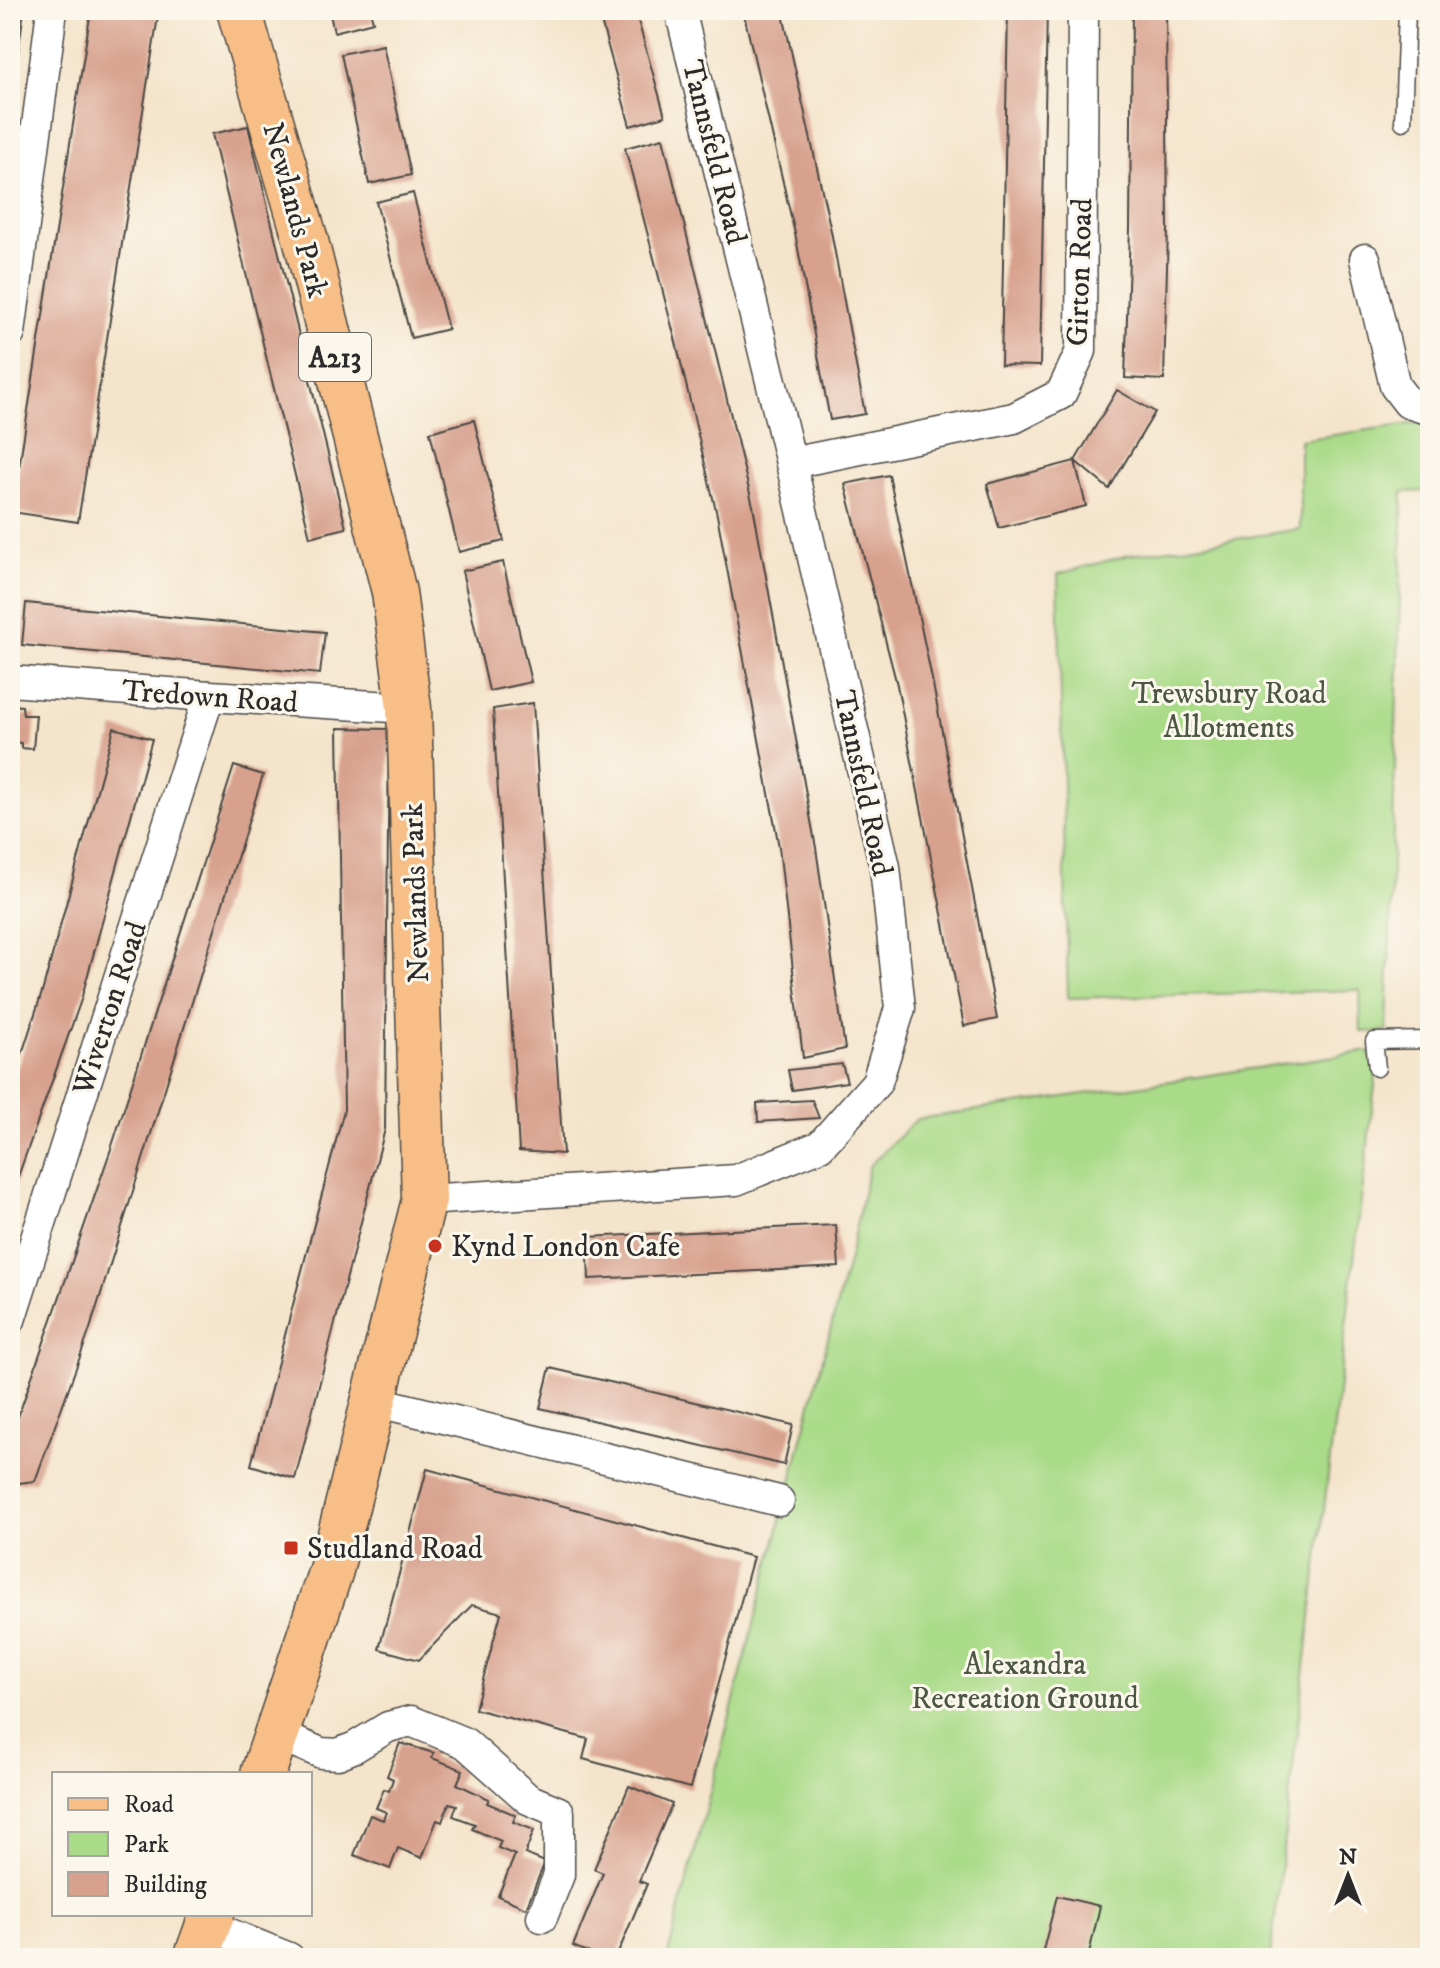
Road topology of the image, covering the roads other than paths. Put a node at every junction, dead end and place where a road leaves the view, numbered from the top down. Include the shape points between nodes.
1 (52, 10) edge
2 (239, 10) edge
3 (680, 10) edge
4 (1083, 10) edge
5 (1407, 10) edge
6 (1403, 122) dead end
7 (1365, 259) dead end
8 (10, 333) edge
9 (1430, 410) edge
10 (791, 463) junction
11 (10, 681) edge
12 (209, 696) junction
13 (409, 708) junction
14 (1430, 1040) edge
15 (1377, 1068) dead end
16 (424, 1200) junction
17 (10, 1320) edge
18 (374, 1401) junction
19 (779, 1501) dead end
20 (270, 1755) edge
21 (542, 1917) dead end
22 (206, 1932) edge
23 (289, 1958) edge

1 - 8 street
2 - 13 main road, Newlands Park / A213 via 306,241 394,592
3 - 10 street, Tannsfeld Road
4 - 10 street, Girton Road via 1081,351 1061,394 1014,418
5 - 6 lane
7 - 9 street via 1395,386 1408,403
10 - 16 street, Tannsfeld Road via 885,867 900,1008 877,1082 820,1146 736,1180
11 - 12 street, Tredown Road
12 - 13 street, Tredown Road
12 - 17 street, Wiverton Road
13 - 16 main road, Newlands Park / A213
14 - 15 lane via 1374,1041
16 - 18 main road, Newlands Park / A213
18 - 19 street
18 - 20 main road, Newlands Park / A213 via 331,1570
20 - 21 street via 338,1754 388,1727 411,1721 465,1743 528,1799 559,1812 559,1875
22 - 23 street

